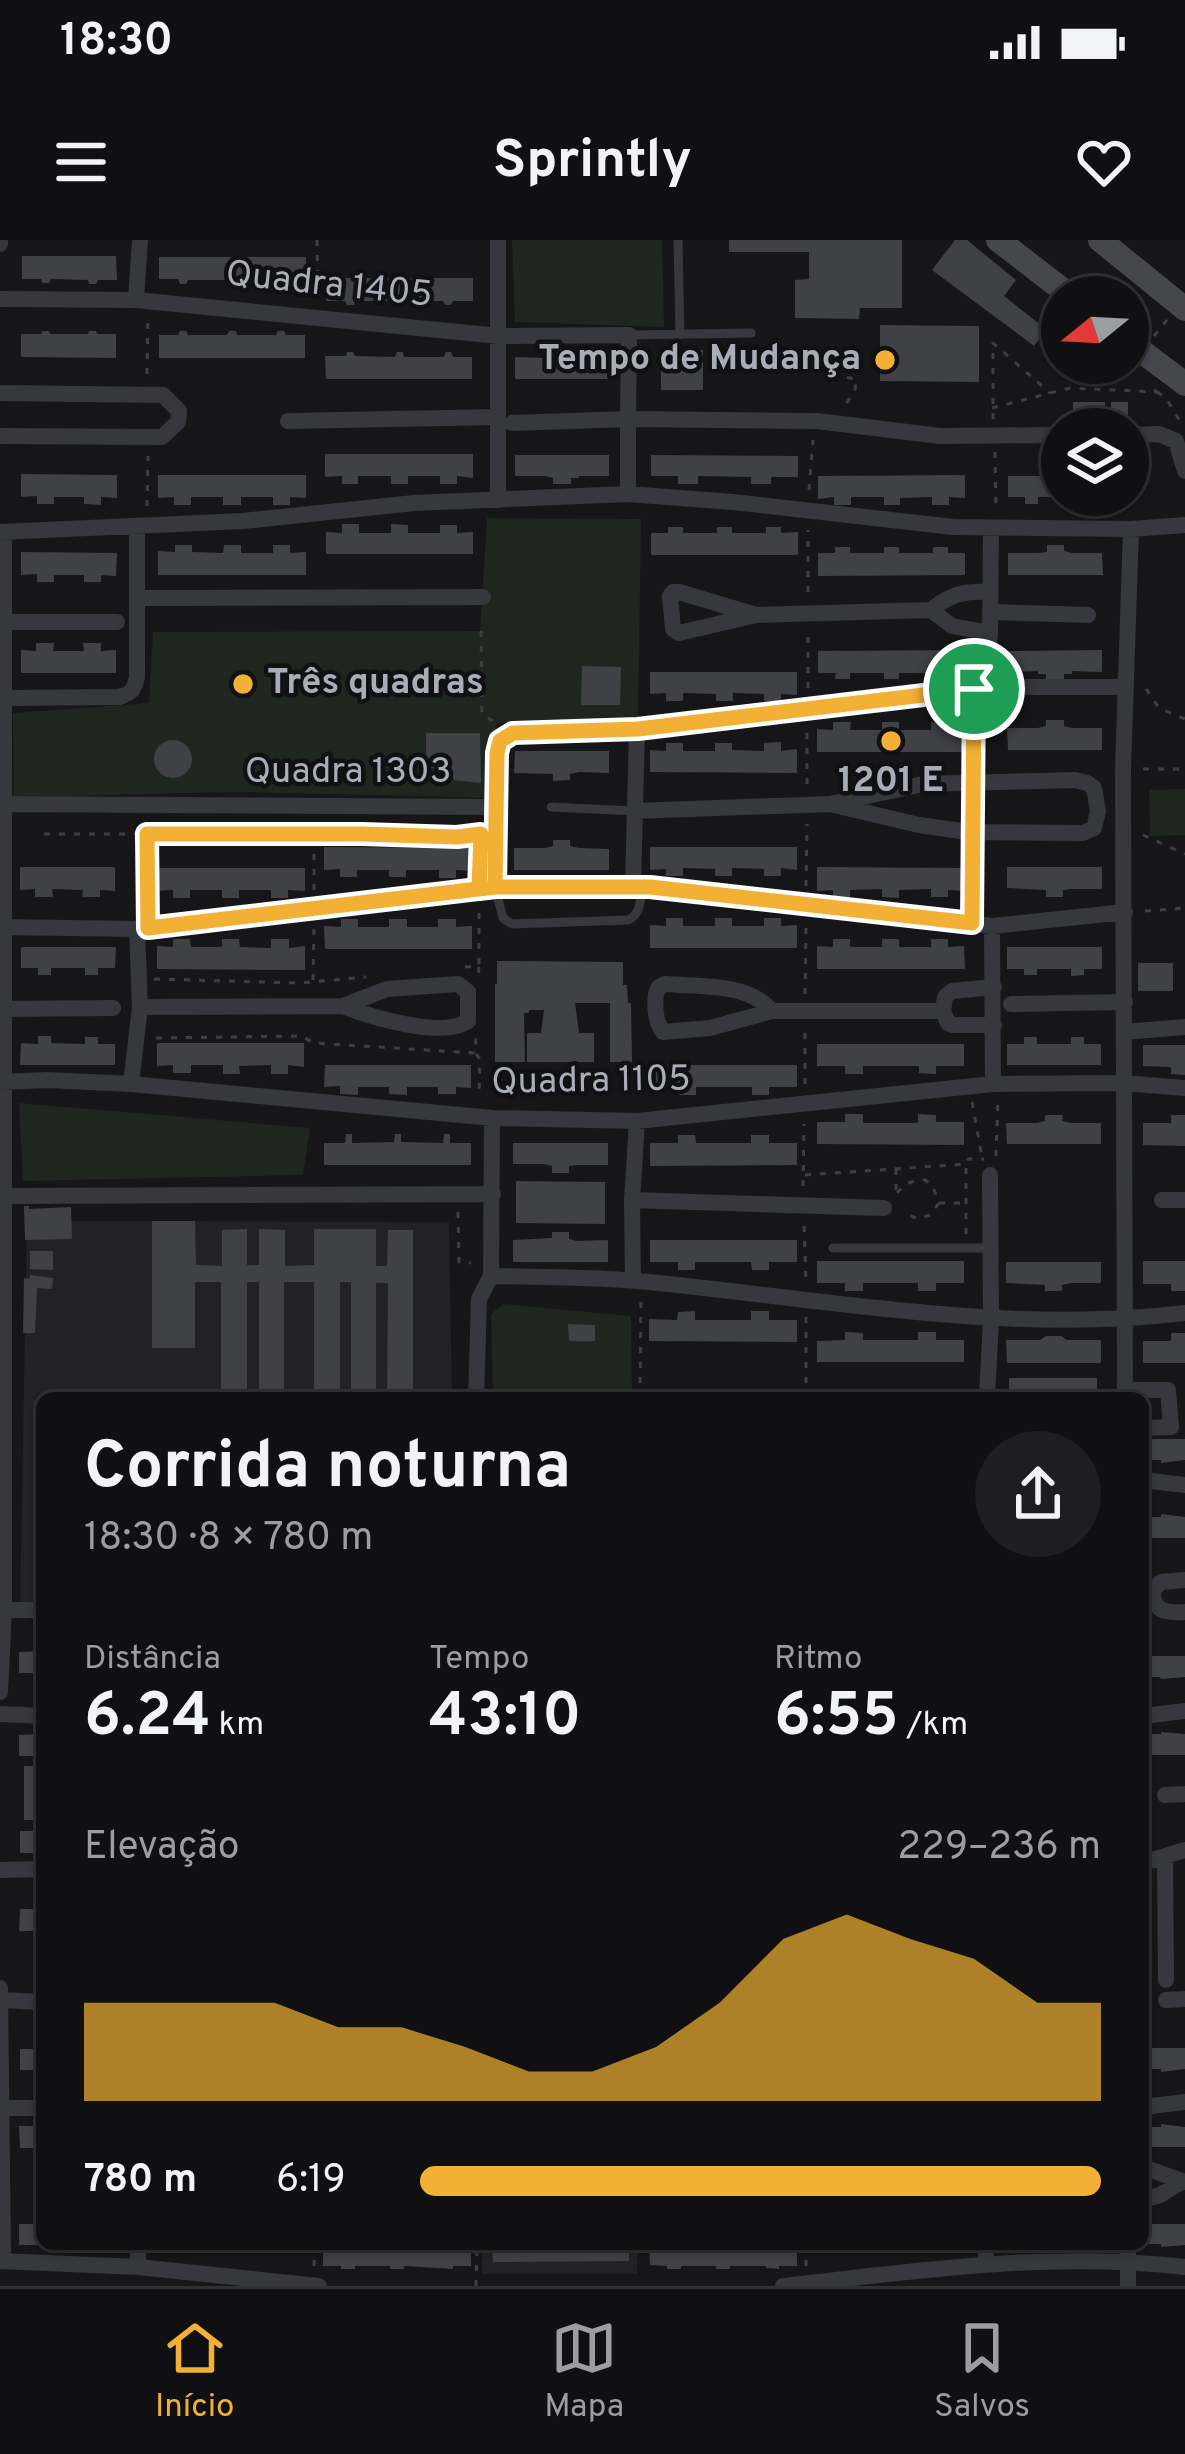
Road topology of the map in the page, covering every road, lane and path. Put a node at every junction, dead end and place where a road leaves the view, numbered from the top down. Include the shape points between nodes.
1 (162, 240) edge
2 (317, 240) edge
3 (498, 240) edge
4 (678, 240) edge
5 (998, 240) edge
6 (1100, 240) edge
7 (140, 242) edge
8 (1045, 276) edge
9 (0, 298) edge
10 (136, 300) junction
11 (1182, 307) edge
12 (318, 318) junction
13 (751, 333) dead end
14 (1149, 334) edge
15 (629, 335) junction
16 (680, 335) junction
17 (500, 336) junction
18 (1149, 359) edge
19 (832, 375) dead end
20 (1176, 383) edge
21 (0, 393) edge
22 (1051, 393) junction
23 (992, 408) junction
24 (628, 419) junction
25 (505, 420) junction
26 (288, 422) dead end
27 (834, 423) junction
28 (1185, 427) edge
29 (994, 434) junction
30 (1041, 434) edge
31 (1149, 434) edge
32 (0, 436) edge
33 (1185, 470) edge
34 (628, 494) junction
35 (498, 500) junction
36 (1185, 525) edge
37 (137, 526) junction
38 (993, 529) junction
39 (1130, 529) junction
40 (2, 532) edge
41 (988, 592) junction
42 (483, 596) dead end
43 (138, 598) junction
44 (931, 610) junction
45 (990, 611) junction
46 (756, 615) junction
47 (1088, 616) dead end
48 (117, 622) dead end
49 (481, 631) dead end
50 (990, 633) junction
51 (3, 634) edge
52 (1131, 682) junction
53 (980, 688) junction
54 (4, 698) junction
55 (1185, 719) edge
56 (496, 723) dead end
57 (638, 729) junction
58 (1123, 769) junction
59 (1185, 769) edge
60 (974, 783) junction
61 (3, 804) junction
62 (830, 804) junction
63 (496, 807) junction
64 (551, 807) dead end
65 (634, 811) junction
66 (1125, 827) junction
67 (971, 832) junction
68 (44, 834) dead end
69 (147, 834) junction
70 (481, 834) dead end
71 (1, 840) edge
72 (1185, 854) edge
73 (487, 888) junction
74 (638, 888) junction
75 (1185, 908) edge
76 (1125, 912) junction
77 (972, 923) junction
78 (992, 926) junction
79 (1, 928) edge
80 (142, 929) junction
81 (479, 966) dead end
82 (2, 984) edge
83 (994, 987) junction
84 (1125, 1002) junction
85 (1012, 1004) dead end
86 (343, 1006) junction
87 (140, 1007) junction
88 (113, 1008) dead end
89 (943, 1010) junction
90 (772, 1011) junction
91 (2, 1018) edge
92 (994, 1025) junction
93 (1185, 1027) edge
94 (1124, 1032) junction
95 (475, 1053) dead end
96 (1, 1082) edge
97 (1123, 1083) junction
98 (131, 1084) junction
99 (996, 1084) junction
100 (970, 1086) junction
101 (1185, 1088) edge
102 (485, 1118) junction
103 (637, 1121) junction
104 (966, 1164) junction
105 (986, 1167) junction
106 (804, 1174) dead end
107 (454, 1194) junction
108 (493, 1194) junction
109 (1, 1196) edge
110 (632, 1200) junction
111 (1162, 1200) dead end
112 (1185, 1200) edge
113 (939, 1203) junction
114 (966, 1203) junction
115 (893, 1204) junction
116 (966, 1238) dead end
117 (833, 1248) dead end
118 (990, 1248) junction
119 (638, 1281) junction
120 (486, 1284) junction
121 (1185, 1313) edge
122 (991, 1318) junction
123 (1125, 1320) junction
124 (477, 1392) edge
125 (640, 1392) edge
126 (987, 1392) edge
127 (1125, 1392) edge
128 (1146, 1392) edge
129 (1177, 1408) edge
130 (1149, 1429) edge
131 (1149, 1481) edge
132 (1185, 1485) edge
133 (1185, 1580) edge
134 (2, 1610) edge
135 (36, 1610) edge
136 (1185, 1612) edge
137 (0, 1692) edge
138 (1185, 1711) edge
139 (0, 1714) edge
140 (1149, 1715) edge
141 (36, 1716) edge
142 (1185, 1794) edge
143 (1166, 1795) dead end
144 (1185, 1850) edge
145 (1165, 1858) junction
146 (1149, 1862) edge
147 (36, 1869) edge
148 (0, 1870) edge
149 (1166, 1980) dead end
150 (0, 1988) edge
151 (1, 2000) edge
152 (36, 2002) edge
153 (1185, 2102) edge
154 (1149, 2106) edge
155 (1, 2108) edge
156 (36, 2108) edge
157 (1149, 2169) edge
158 (1183, 2182) edge
159 (1149, 2198) edge
160 (138, 2250) edge
161 (315, 2250) edge
162 (478, 2250) edge
163 (986, 2250) edge
164 (1128, 2252) edge
165 (2, 2260) edge
166 (986, 2264) junction
167 (138, 2266) junction
168 (1185, 2267) edge
169 (316, 2286) edge
170 (476, 2286) edge
171 (783, 2286) edge
172 (1128, 2286) edge

1 - 7 street
2 - 12 path
3 - 17 street
4 - 16 lane
5 - 8 main road
6 - 11 main road
7 - 10 street
9 - 10 street, Quadra 1405
10 - 12 street, Quadra 1405
11 - 14 path
12 - 17 street, Quadra 1405
13 - 16 lane
15 - 16 lane
15 - 17 street, Quadra 1405
15 - 24 street
17 - 25 street
18 - 20 main road
19 - 27 path via 856,379
20 - 22 path
20 - 28 path via 1166,398
21 - 32 street via 164,395 179,411 162,437
22 - 23 path
22 - 23 path via 993,343
23 - 29 path
24 - 25 street
24 - 27 street
24 - 34 street
25 - 26 street
25 - 35 street
27 - 29 street
29 - 30 street
29 - 38 path
31 - 33 street via 1176,441
34 - 35 street
34 - 38 street
35 - 37 street
36 - 39 street
37 - 40 street
37 - 43 street
38 - 39 street
38 - 41 street
39 - 52 street
40 - 51 street
41 - 44 street via 957,593
41 - 45 street
42 - 43 street
43 - 54 street via 130,694
44 - 46 street
44 - 50 street via 952,626
45 - 47 street
45 - 50 street
46 - 46 street via 680,592 670,596 677,633
48 - 51 street
49 - 56 path via 482,714
50 - 53 street
51 - 54 street
52 - 53 street, Quadra 1303
52 - 55 path via 1159,709
52 - 58 street
53 - 57 street, Quadra 1303
53 - 60 path
54 - 61 street
57 - 63 street, Quadra 1303 via 505,736
57 - 65 street
58 - 59 path
58 - 66 street
60 - 62 street via 923,784
60 - 67 street via 1075,780 1094,788 1098,812 1094,828 1083,833
61 - 63 street, Quadra 1303
61 - 71 street
62 - 65 street
62 - 67 street
63 - 73 street
64 - 65 lane
65 - 74 street
66 - 72 path
66 - 76 street
67 - 77 path
68 - 69 path
69 - 70 path
69 - 80 path
71 - 79 street
73 - 74 street
73 - 74 lane via 512,924 628,920 639,910
73 - 80 street
73 - 81 path
74 - 77 street
75 - 76 path
76 - 78 street
76 - 84 street
77 - 78 street
78 - 83 street
79 - 80 street
79 - 82 street
80 - 87 street
82 - 91 street
83 - 89 street via 952,991
83 - 92 street
84 - 85 street
84 - 94 street
86 - 86 street via 389,1022 456,1028 468,1021 468,992 458,984 387,989
86 - 87 street
87 - 98 street
88 - 91 street
89 - 90 street
89 - 92 street via 952,1025
90 - 90 street via 744,991 664,984 655,996 663,1032
91 - 96 street
92 - 99 street
93 - 94 street
94 - 97 street
95 - 102 path
96 - 98 street, Quadra 1105
96 - 109 street
97 - 99 street, Quadra 1105
97 - 101 street, Quadra 1105
97 - 123 street
98 - 102 street, Quadra 1105
99 - 100 street, Quadra 1105
99 - 105 path via 996,1159
100 - 103 street, Quadra 1105
100 - 105 path
102 - 103 street, Quadra 1105
102 - 108 street
103 - 110 street
104 - 105 path
104 - 106 path
104 - 114 path
105 - 118 street
107 - 108 street
107 - 109 street
107 - 120 path via 460,1262 478,1264 473,1280
108 - 120 street
109 - 134 street
110 - 115 street
110 - 119 street
111 - 112 street
113 - 114 path
113 - 115 path via 918,1219
113 - 115 path via 925,1180 909,1182
114 - 116 path
117 - 118 lane
118 - 122 street
119 - 120 street
119 - 122 street
119 - 125 path
120 - 124 street
121 - 123 street
122 - 123 street
122 - 126 street
123 - 127 street
128 - 129 street via 1168,1390
129 - 130 street via 1171,1427
131 - 132 street
133 - 136 street via 1161,1582 1152,1600 1165,1612
134 - 135 street
134 - 137 street
138 - 140 street
139 - 141 street
142 - 143 street
144 - 145 street
145 - 146 street
145 - 149 street
147 - 148 street
150 - 151 street
151 - 152 street
151 - 155 street
153 - 154 street
155 - 156 street
155 - 165 street
157 - 158 street
158 - 159 street
160 - 167 street
161 - 169 path
162 - 170 path
163 - 166 street
164 - 166 street
164 - 168 street
164 - 172 street
165 - 167 street
166 - 171 street
167 - 169 street

